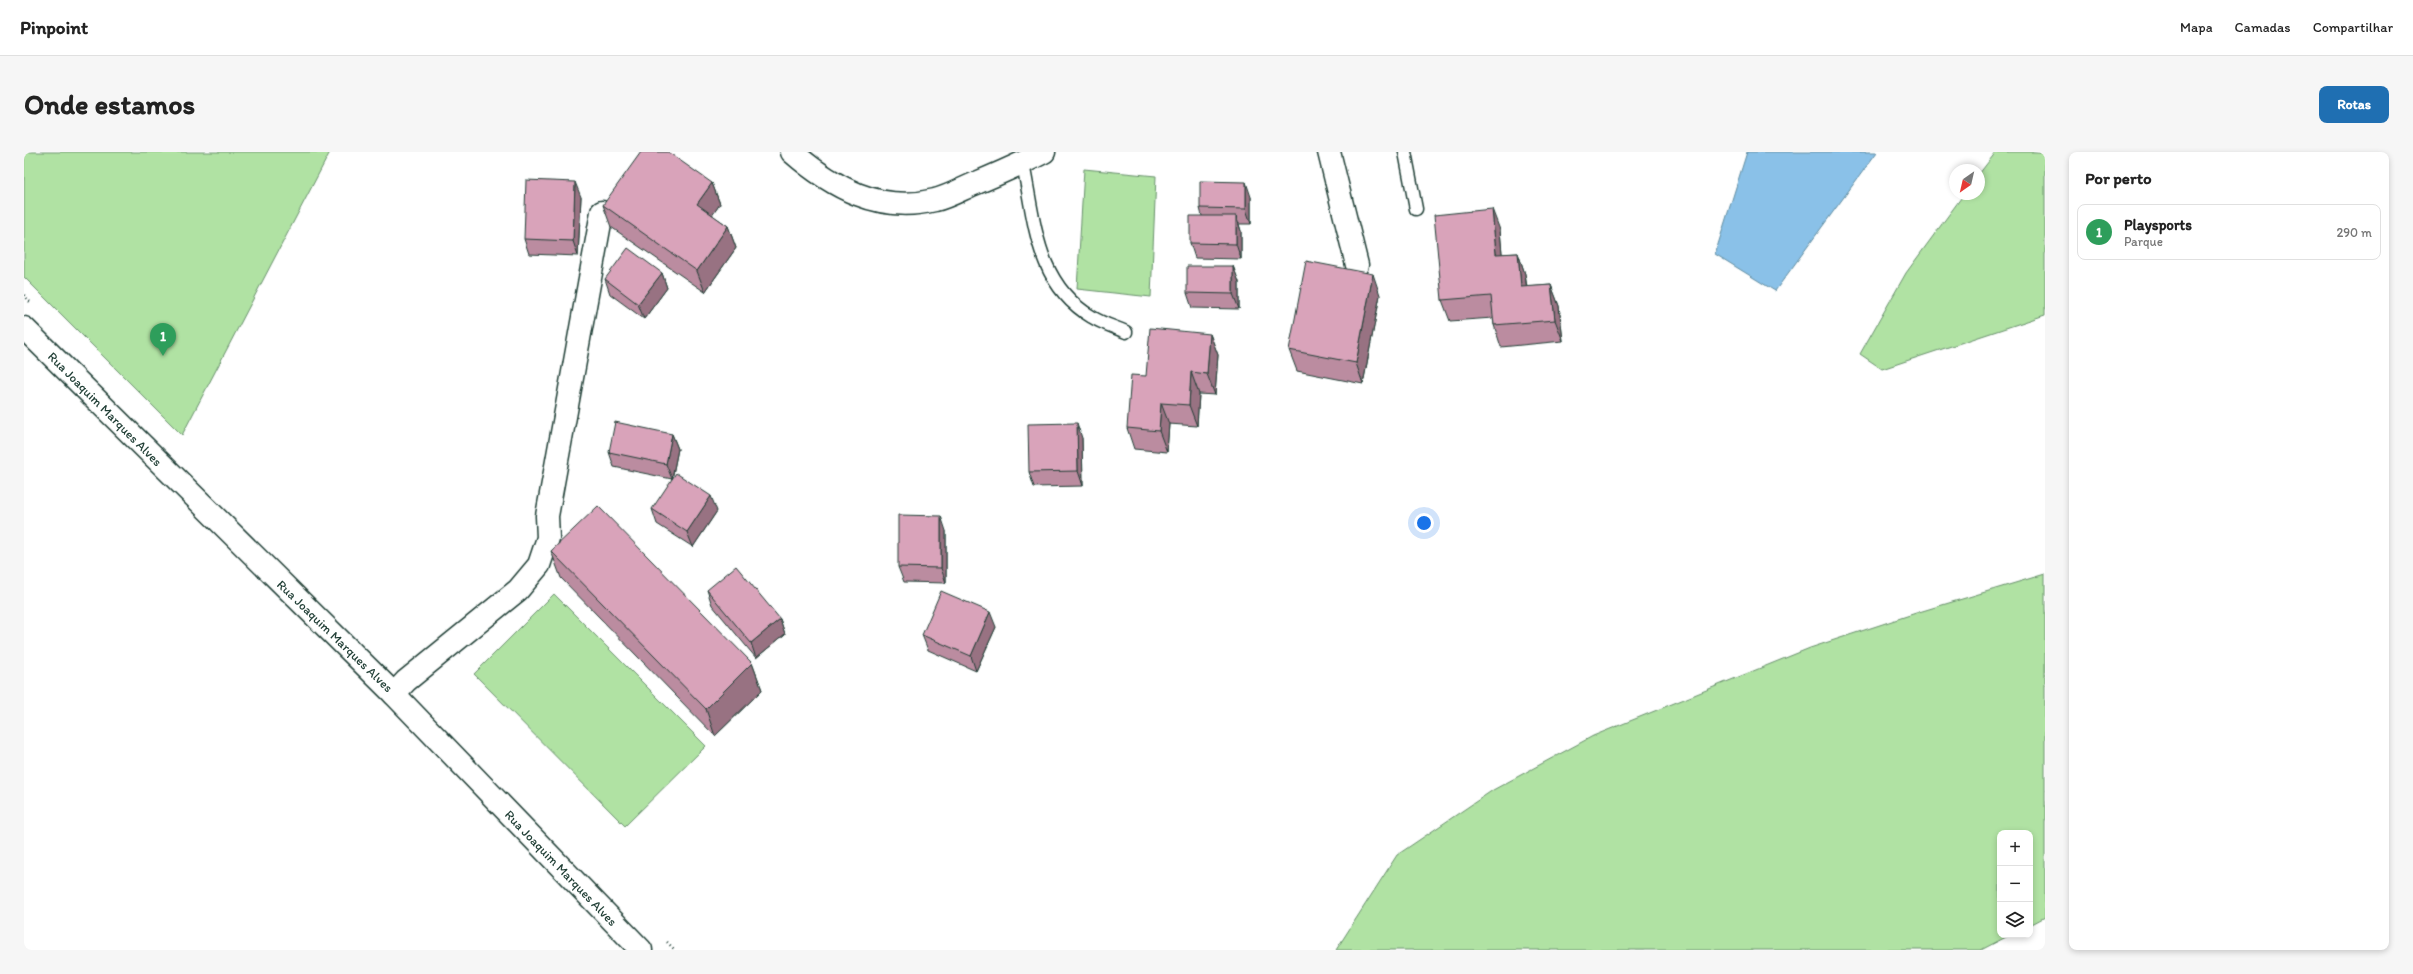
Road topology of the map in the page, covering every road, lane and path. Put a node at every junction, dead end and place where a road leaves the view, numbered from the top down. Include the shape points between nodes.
1 (792, 152) edge
2 (1044, 152) edge
3 (1329, 152) edge
4 (1405, 152) edge
5 (1022, 164) junction
6 (1416, 209) dead end
7 (602, 212) dead end
8 (1357, 265) dead end
9 (24, 328) edge
10 (1126, 332) dead end
11 (394, 694) junction
12 (670, 945) dead end
13 (641, 950) edge
14 (675, 950) edge

1 - 5 street via 833,183 864,198 910,205 936,200
2 - 5 street
3 - 8 street
4 - 6 lane
5 - 10 lane via 1042,258 1052,279 1075,305 1093,318
7 - 11 street via 547,516 548,538 539,565 518,590 406,681
9 - 11 street, Rua Joaquim Marques Alves
11 - 13 street, Rua Joaquim Marques Alves
12 - 14 path

